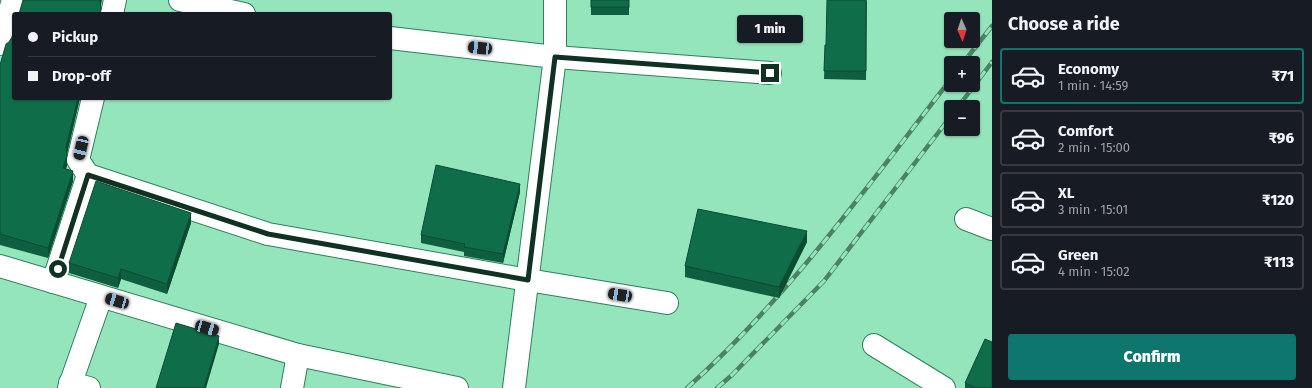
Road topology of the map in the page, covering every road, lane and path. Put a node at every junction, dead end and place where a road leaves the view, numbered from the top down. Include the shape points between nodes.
1 (13, 0) edge
2 (115, 0) edge
3 (180, 0) edge
4 (555, 0) edge
5 (112, 12) edge
6 (235, 12) edge
7 (392, 38) edge
8 (0, 44) edge
9 (555, 57) junction
10 (770, 73) dead end
11 (93, 100) edge
12 (88, 175) junction
13 (966, 219) dead end
14 (992, 229) edge
15 (0, 266) edge
16 (528, 280) junction
17 (53, 282) junction
18 (102, 297) junction
19 (667, 303) dead end
20 (874, 345) dead end
21 (298, 355) junction
22 (76, 386) edge
23 (292, 388) edge
24 (457, 388) edge
25 (514, 388) edge
26 (944, 388) edge

1 - 8 street
2 - 5 street
3 - 6 street
4 - 9 street
7 - 9 street
9 - 10 street
9 - 16 street
11 - 12 street via 78,160
12 - 16 street via 268,234
12 - 17 street
13 - 14 street
15 - 17 street
16 - 19 street
16 - 25 street
17 - 18 street
18 - 21 street
18 - 22 street
20 - 26 street
21 - 23 street
21 - 24 street

